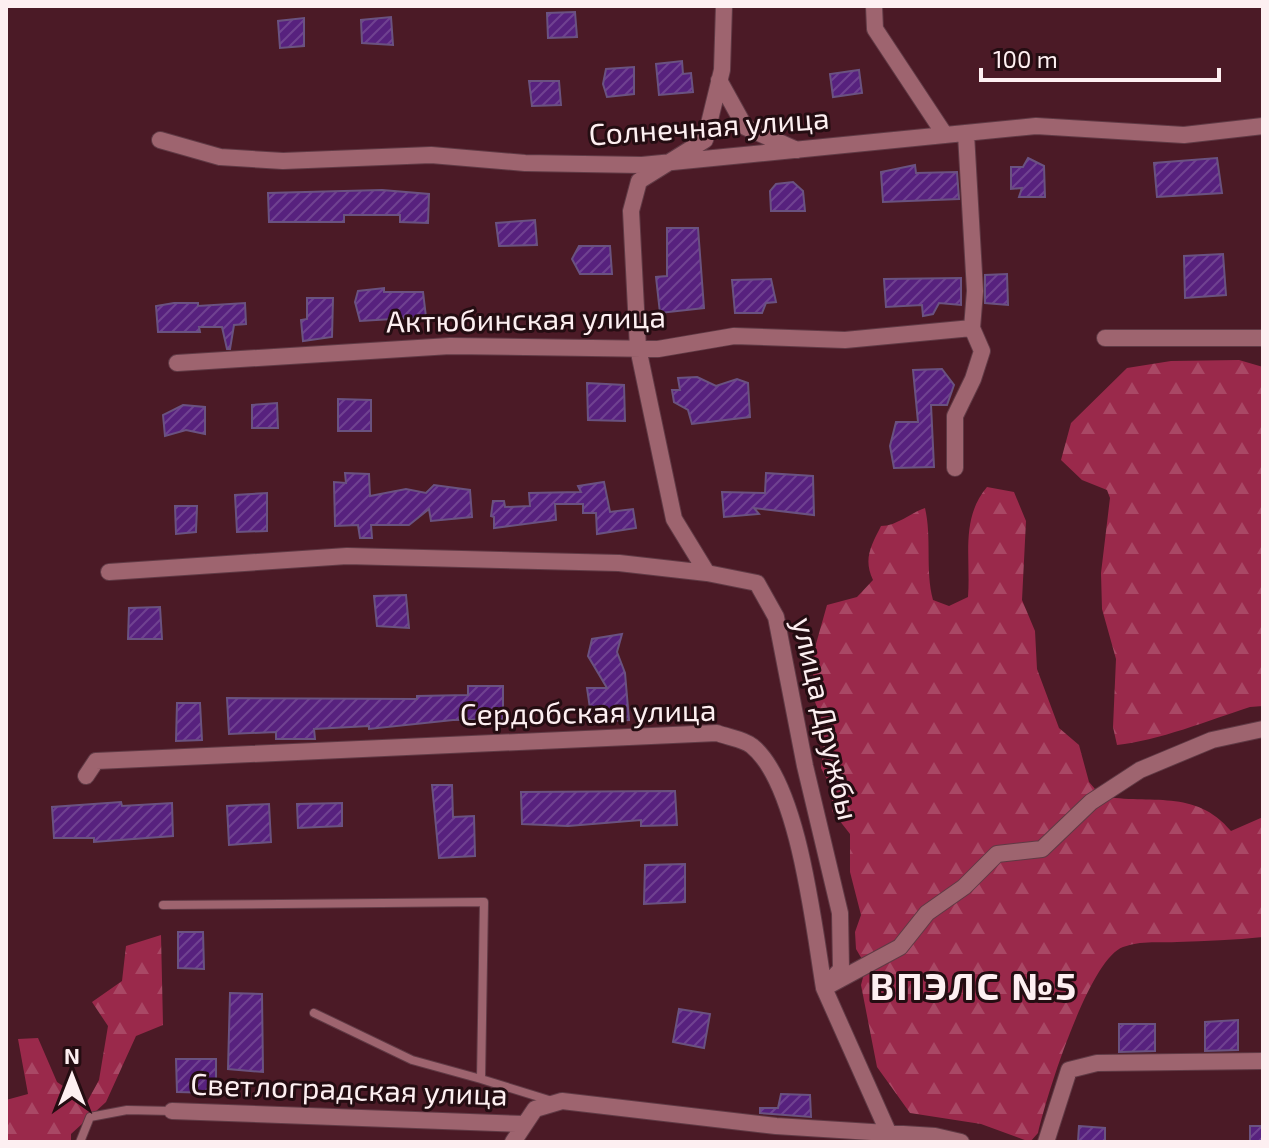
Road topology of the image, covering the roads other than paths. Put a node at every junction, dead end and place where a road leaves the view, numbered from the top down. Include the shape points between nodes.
1 (724, 6) edge
2 (874, 6) edge
3 (719, 80) junction
4 (1263, 126) edge
5 (966, 134) junction
6 (945, 135) junction
7 (160, 140) dead end
8 (799, 151) junction
9 (668, 164) junction
10 (972, 328) junction
11 (1105, 338) dead end
12 (1263, 338) edge
13 (638, 348) junction
14 (177, 363) dead end
15 (955, 468) dead end
16 (109, 572) dead end
17 (707, 573) junction
18 (1263, 729) edge
19 (86, 776) dead end
20 (163, 905) dead end
21 (824, 988) junction
22 (314, 1013) dead end
23 (1263, 1061) edge
24 (481, 1079) junction
25 (556, 1103) junction
26 (172, 1111) joint
27 (524, 1124) junction
28 (889, 1134) junction
29 (80, 1142) edge
30 (513, 1142) edge
31 (961, 1142) edge
32 (1046, 1142) edge

1 - 3 street
2 - 6 street via 875,29
3 - 8 street via 745,127
3 - 9 street via 705,140
4 - 5 street, Солнечная улица via 1184,135 1036,126
5 - 6 street, Солнечная улица
5 - 10 street via 975,291
6 - 8 street, Солнечная улица
7 - 9 street, Солнечная улица via 220,157 283,161 431,155 525,163
8 - 9 street, Солнечная улица
9 - 13 street via 639,181 631,211
10 - 13 street, Актюбинская улица via 845,340 734,336
10 - 15 street via 982,351 955,416
11 - 12 street
13 - 14 street, Актюбинская улица via 450,346
13 - 17 street via 674,519
16 - 17 street, улица Дружбы via 347,556 619,563
17 - 21 street, улица Дружбы via 757,583 776,617 840,913 841,969
18 - 21 street via 1212,740 1140,770 1091,802 1042,849 997,854 927,913 900,947
19 - 21 street, Сердобская улица via 96,761 717,733 752,746 773,778 800,844
20 - 24 lane via 484,902
21 - 28 street
22 - 24 lane via 412,1060
23 - 32 street via 1097,1063 1069,1070
24 - 25 lane
25 - 27 street via 535,1109
25 - 28 street
26 - 27 street, Светлоградская улица
26 - 29 lane via 127,1110 90,1117
27 - 30 street
28 - 31 street

